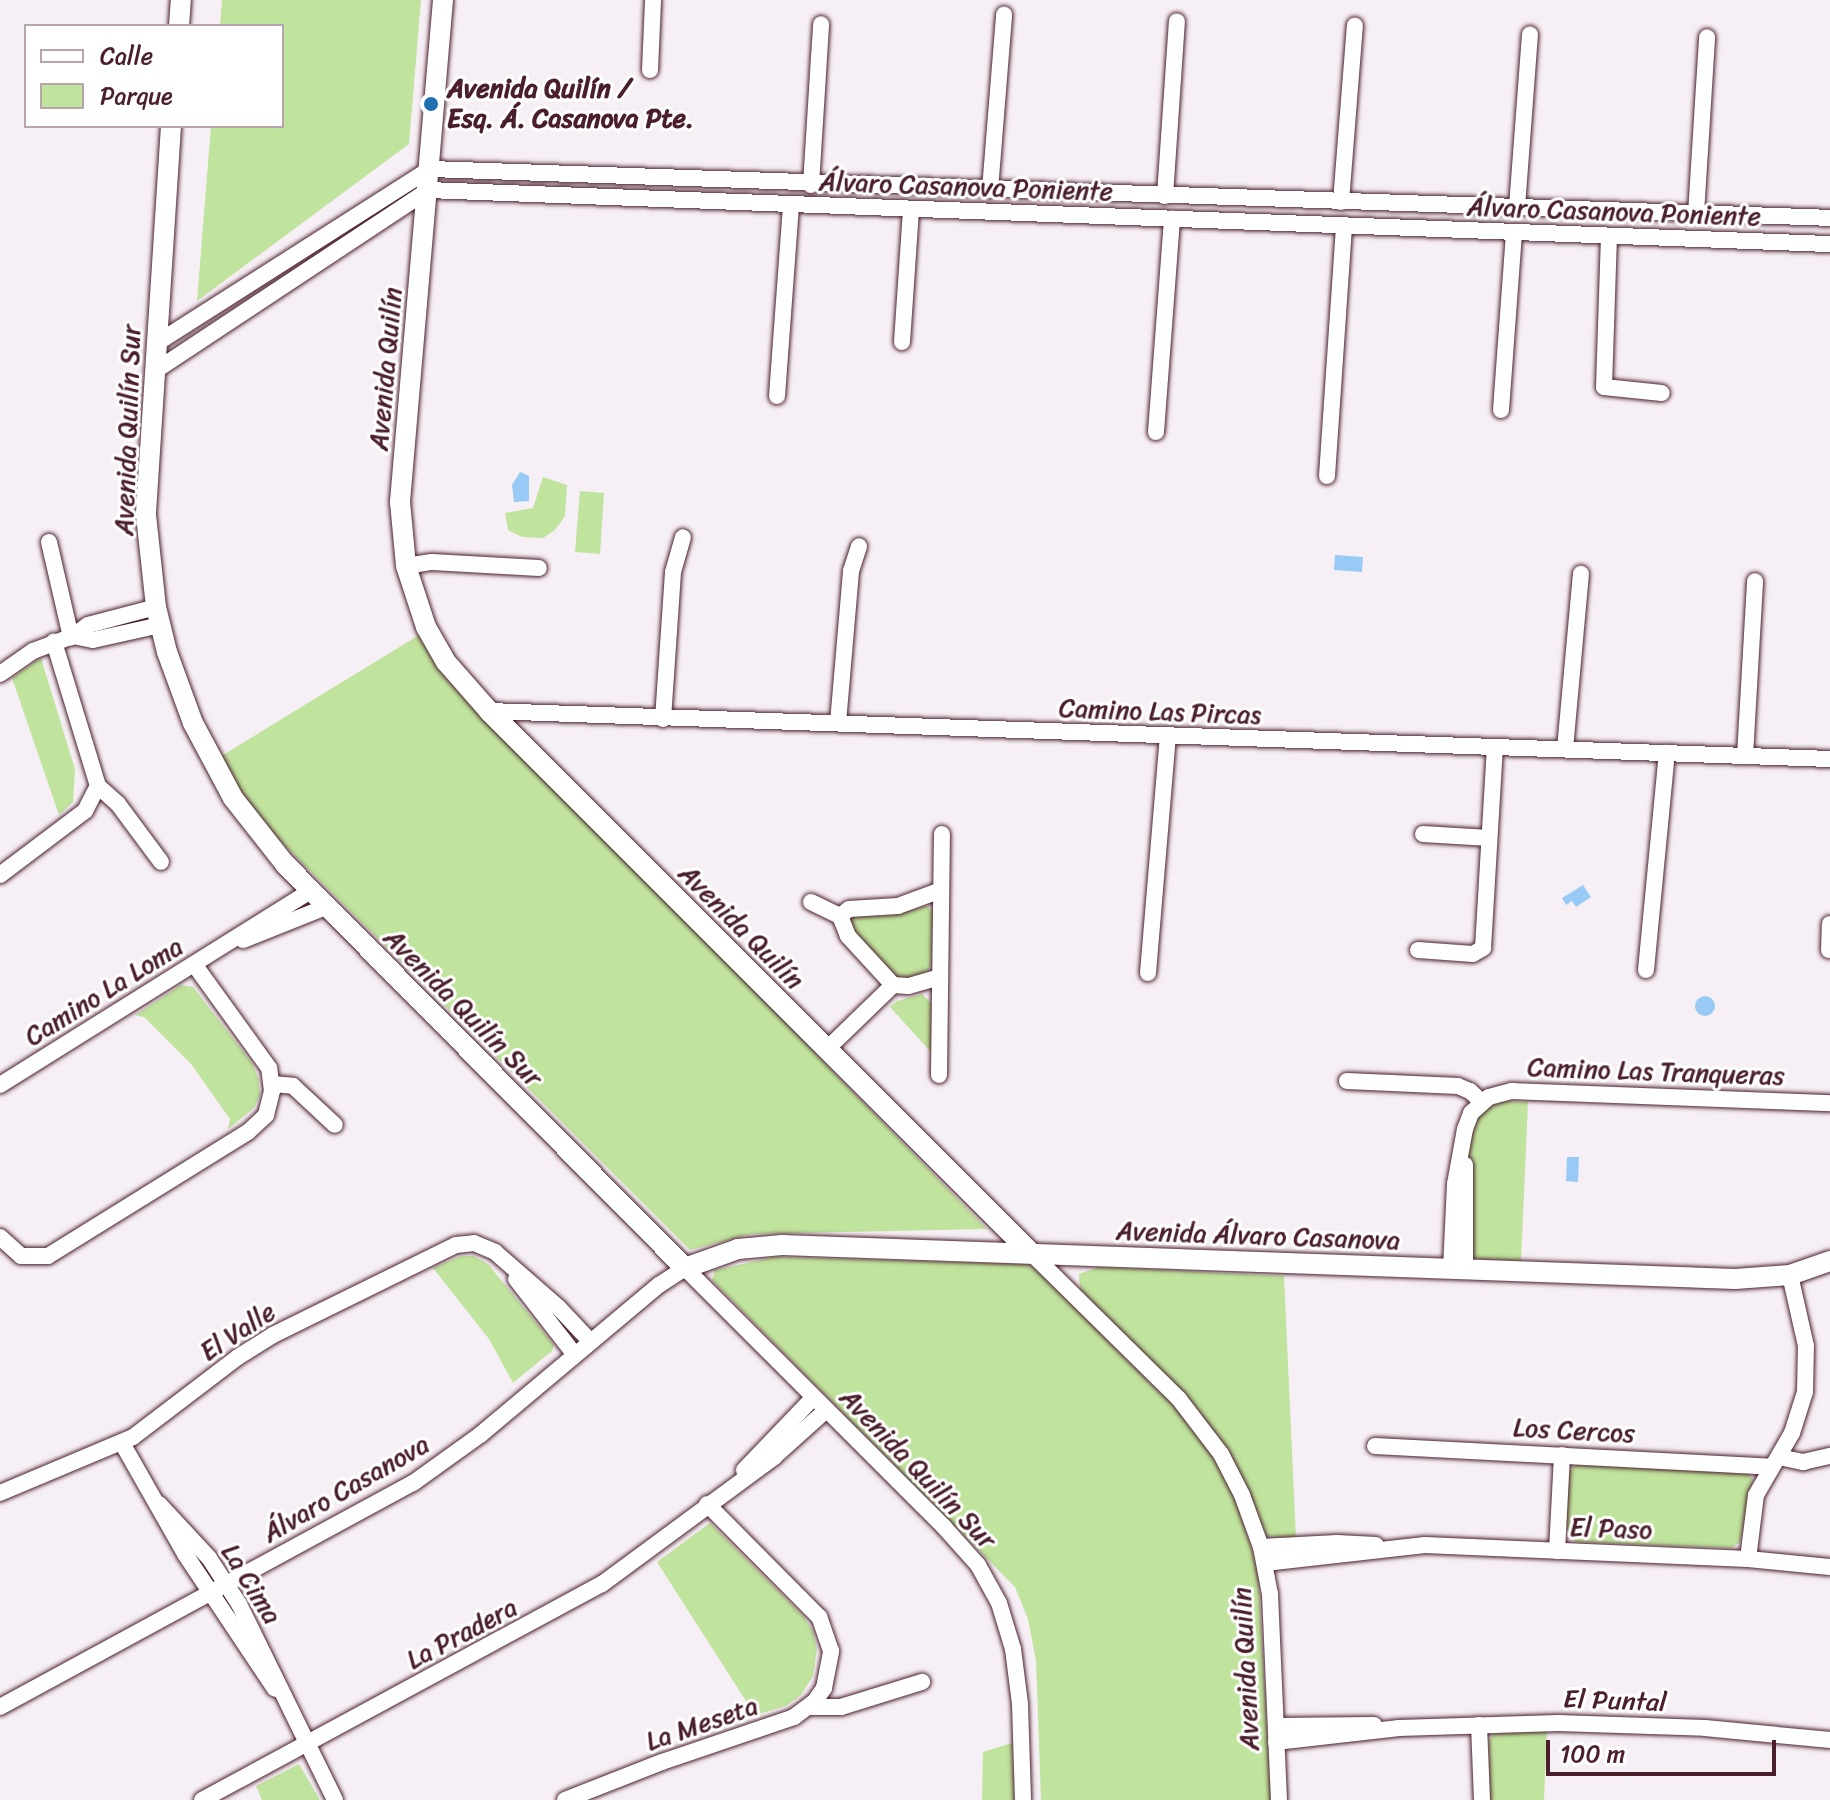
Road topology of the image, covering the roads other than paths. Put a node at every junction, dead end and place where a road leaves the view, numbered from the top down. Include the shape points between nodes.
1 (181, 0) edge
2 (443, 0) edge
3 (653, 0) edge
4 (1004, 15) dead end
5 (1177, 21) dead end
6 (179, 24) edge
7 (821, 24) dead end
8 (1355, 26) dead end
9 (1530, 34) dead end
10 (1707, 37) dead end
11 (650, 70) dead end
12 (171, 128) edge
13 (430, 169) junction
14 (811, 185) junction
15 (936, 188) junction
16 (428, 190) junction
17 (990, 190) junction
18 (1165, 196) junction
19 (1341, 202) junction
20 (791, 205) junction
21 (1435, 205) junction
22 (1517, 207) junction
23 (911, 209) junction
24 (936, 210) junction
25 (1696, 214) junction
26 (1830, 218) edge
27 (1172, 219) junction
28 (1344, 226) junction
29 (1433, 229) junction
30 (1514, 232) junction
31 (1609, 236) junction
32 (1830, 244) edge
33 (902, 342) dead end
34 (157, 343) junction
35 (155, 371) junction
36 (1662, 393) dead end
37 (777, 396) dead end
38 (1501, 410) dead end
39 (1156, 432) dead end
40 (1327, 476) dead end
41 (683, 537) dead end
42 (49, 542) dead end
43 (859, 546) dead end
44 (406, 566) junction
45 (539, 568) dead end
46 (1581, 574) dead end
47 (1755, 581) dead end
48 (158, 616) junction
49 (72, 636) junction
50 (54, 642) junction
51 (0, 674) edge
52 (489, 711) junction
53 (663, 719) junction
54 (838, 723) junction
55 (1168, 736) junction
56 (1495, 748) junction
57 (1565, 749) junction
58 (1667, 753) junction
59 (1745, 756) junction
60 (1830, 759) edge
61 (98, 786) junction
62 (942, 834) dead end
63 (1423, 834) dead end
64 (1489, 838) junction
65 (161, 862) dead end
66 (0, 875) edge
67 (941, 890) junction
68 (310, 891) junction
69 (811, 902) dead end
70 (326, 907) junction
71 (840, 916) junction
72 (1830, 924) edge
73 (233, 942) junction
74 (1418, 950) dead end
75 (1829, 950) edge
76 (194, 964) junction
77 (1646, 970) dead end
78 (1148, 973) dead end
79 (940, 977) junction
80 (893, 985) junction
81 (827, 1049) junction
82 (939, 1075) dead end
83 (1347, 1081) dead end
84 (272, 1084) junction
85 (0, 1085) edge
86 (1482, 1102) junction
87 (1830, 1103) edge
88 (335, 1125) dead end
89 (0, 1237) edge
90 (1030, 1252) junction
91 (1830, 1261) edge
92 (507, 1264) junction
93 (685, 1268) junction
94 (1458, 1270) junction
95 (1790, 1275) junction
96 (590, 1341) junction
97 (575, 1355) junction
98 (819, 1404) junction
99 (122, 1443) junction
100 (1375, 1446) dead end
101 (1562, 1455) junction
102 (1830, 1456) edge
103 (1775, 1462) junction
104 (0, 1493) edge
105 (159, 1504) junction
106 (707, 1504) junction
107 (1557, 1551) junction
108 (1263, 1555) junction
109 (1748, 1559) junction
110 (1830, 1567) edge
111 (227, 1583) junction
112 (209, 1592) junction
113 (826, 1682) junction
114 (922, 1682) dead end
115 (286, 1701) junction
116 (855, 1702) junction
117 (0, 1707) edge
118 (810, 1707) junction
119 (1479, 1725) junction
120 (1276, 1734) junction
121 (1830, 1740) edge
122 (308, 1743) junction
123 (202, 1800) edge
124 (335, 1800) edge
125 (565, 1800) edge
126 (1023, 1800) edge
127 (1279, 1800) edge
128 (1482, 1800) edge

1 - 6 street
2 - 13 street, Avenida Quilín
3 - 11 street
4 - 17 street
5 - 18 street
7 - 14 street
8 - 19 street
9 - 22 street
10 - 25 street
12 - 34 street, Avenida Quilín Sur
13 - 14 street, Álvaro Casanova Poniente
13 - 16 street, Avenida Quilín
13 - 34 street
14 - 15 street, Álvaro Casanova Poniente
15 - 17 street, Álvaro Casanova Poniente
15 - 24 street
16 - 20 street, Álvaro Casanova Poniente
16 - 35 street
16 - 44 street, Avenida Quilín via 402,480
17 - 18 street, Álvaro Casanova Poniente
18 - 19 street, Álvaro Casanova Poniente
19 - 21 street, Álvaro Casanova Poniente
20 - 23 street, Álvaro Casanova Poniente
20 - 37 street
21 - 22 street, Álvaro Casanova Poniente
21 - 29 street
22 - 25 street, Álvaro Casanova Poniente
23 - 24 street, Álvaro Casanova Poniente
23 - 33 street
24 - 27 street, Álvaro Casanova Poniente
25 - 26 street, Álvaro Casanova Poniente
27 - 28 street, Álvaro Casanova Poniente
27 - 39 street
28 - 29 street, Álvaro Casanova Poniente
28 - 40 street
29 - 30 street, Álvaro Casanova Poniente
30 - 31 street, Álvaro Casanova Poniente
30 - 38 street
31 - 32 street, Álvaro Casanova Poniente
31 - 36 street via 1604,387
34 - 35 street, Avenida Quilín Sur
35 - 48 street, Avenida Quilín Sur via 146,515
41 - 53 street via 673,572
42 - 49 street
43 - 54 street via 851,571
44 - 45 street via 432,562
44 - 52 street, Avenida Quilín via 434,643
46 - 57 street
47 - 59 street
48 - 49 street via 88,625
48 - 68 street, Avenida Quilín Sur via 178,687 210,759 259,835
49 - 50 street
50 - 51 street
50 - 61 street
52 - 53 street, Camino Las Pircas
52 - 81 street, Avenida Quilín
53 - 54 street, Camino Las Pircas
54 - 55 street, Camino Las Pircas
55 - 56 street, Camino Las Pircas
55 - 78 street
56 - 57 street, Camino Las Pircas
56 - 64 street
57 - 58 street, Camino Las Pircas
58 - 59 street, Camino Las Pircas
58 - 77 street
59 - 60 street, Camino Las Pircas
61 - 65 street
61 - 66 street via 85,811
62 - 67 street
63 - 64 street
64 - 74 street via 1483,948 1473,954
67 - 71 street via 898,906 849,909
67 - 79 street
68 - 70 street, Avenida Quilín Sur
68 - 73 street, Camino La Loma
69 - 71 street
70 - 73 street, Camino La Loma
70 - 93 street, Avenida Quilín Sur
71 - 80 street via 848,936
72 - 75 street
73 - 76 street, Camino La Loma
76 - 84 street via 265,1060
76 - 85 street, Camino La Loma
79 - 80 street
79 - 82 street
80 - 81 street
81 - 90 street, Avenida Quilín
83 - 86 street via 1458,1086
84 - 88 street via 298,1089
84 - 89 street via 266,1115 248,1132 55,1252 28,1258 14,1253
86 - 87 street, Camino Las Tranqueras via 1512,1091
86 - 94 street via 1467,1121 1467,1195
90 - 93 street, Avenida Álvaro Casanova via 768,1245 738,1249
90 - 94 street, Avenida Álvaro Casanova
90 - 108 street, Avenida Quilín via 1196,1419 1233,1475
91 - 95 street, Avenida Álvaro Casanova
92 - 96 street, El Valle
92 - 97 street, El Valle
92 - 99 street, El Valle via 474,1243 436,1252 256,1346
93 - 96 street, Álvaro Casanova
93 - 98 street, Avenida Quilín Sur
94 - 95 street, Avenida Álvaro Casanova via 1735,1279
95 - 103 street via 1807,1377 1798,1420
96 - 97 street, Álvaro Casanova
97 - 111 street, Álvaro Casanova via 413,1483
98 - 106 street, La Pradera
98 - 126 street, Avenida Quilín Sur via 958,1541 993,1591 1016,1663
99 - 104 street, El Valle
99 - 105 street, La Cima
100 - 101 street, Los Cercos
101 - 103 street, Los Cercos
101 - 107 street
102 - 103 street, Los Cercos
103 - 109 street via 1753,1507
105 - 111 street, La Cima
105 - 112 street, La Cima
106 - 113 street via 819,1617 830,1643
106 - 122 street, La Pradera via 584,1596
107 - 108 street, El Paso via 1425,1545
107 - 109 street, El Paso
108 - 120 street, Avenida Quilín via 1272,1612
109 - 110 street, El Paso
111 - 112 street, Álvaro Casanova
111 - 115 street, La Cima
112 - 115 street, La Cima
112 - 117 street, Álvaro Casanova
113 - 116 street via 839,1697
113 - 118 street
114 - 116 street, La Meseta
115 - 122 street, La Cima
116 - 118 street, La Meseta
118 - 125 street, La Meseta via 785,1721
119 - 120 street, El Puntal via 1361,1724
119 - 121 street, El Puntal via 1657,1726
119 - 128 street
120 - 127 street, Avenida Quilín
122 - 123 street, La Pradera
122 - 124 street, La Cima

